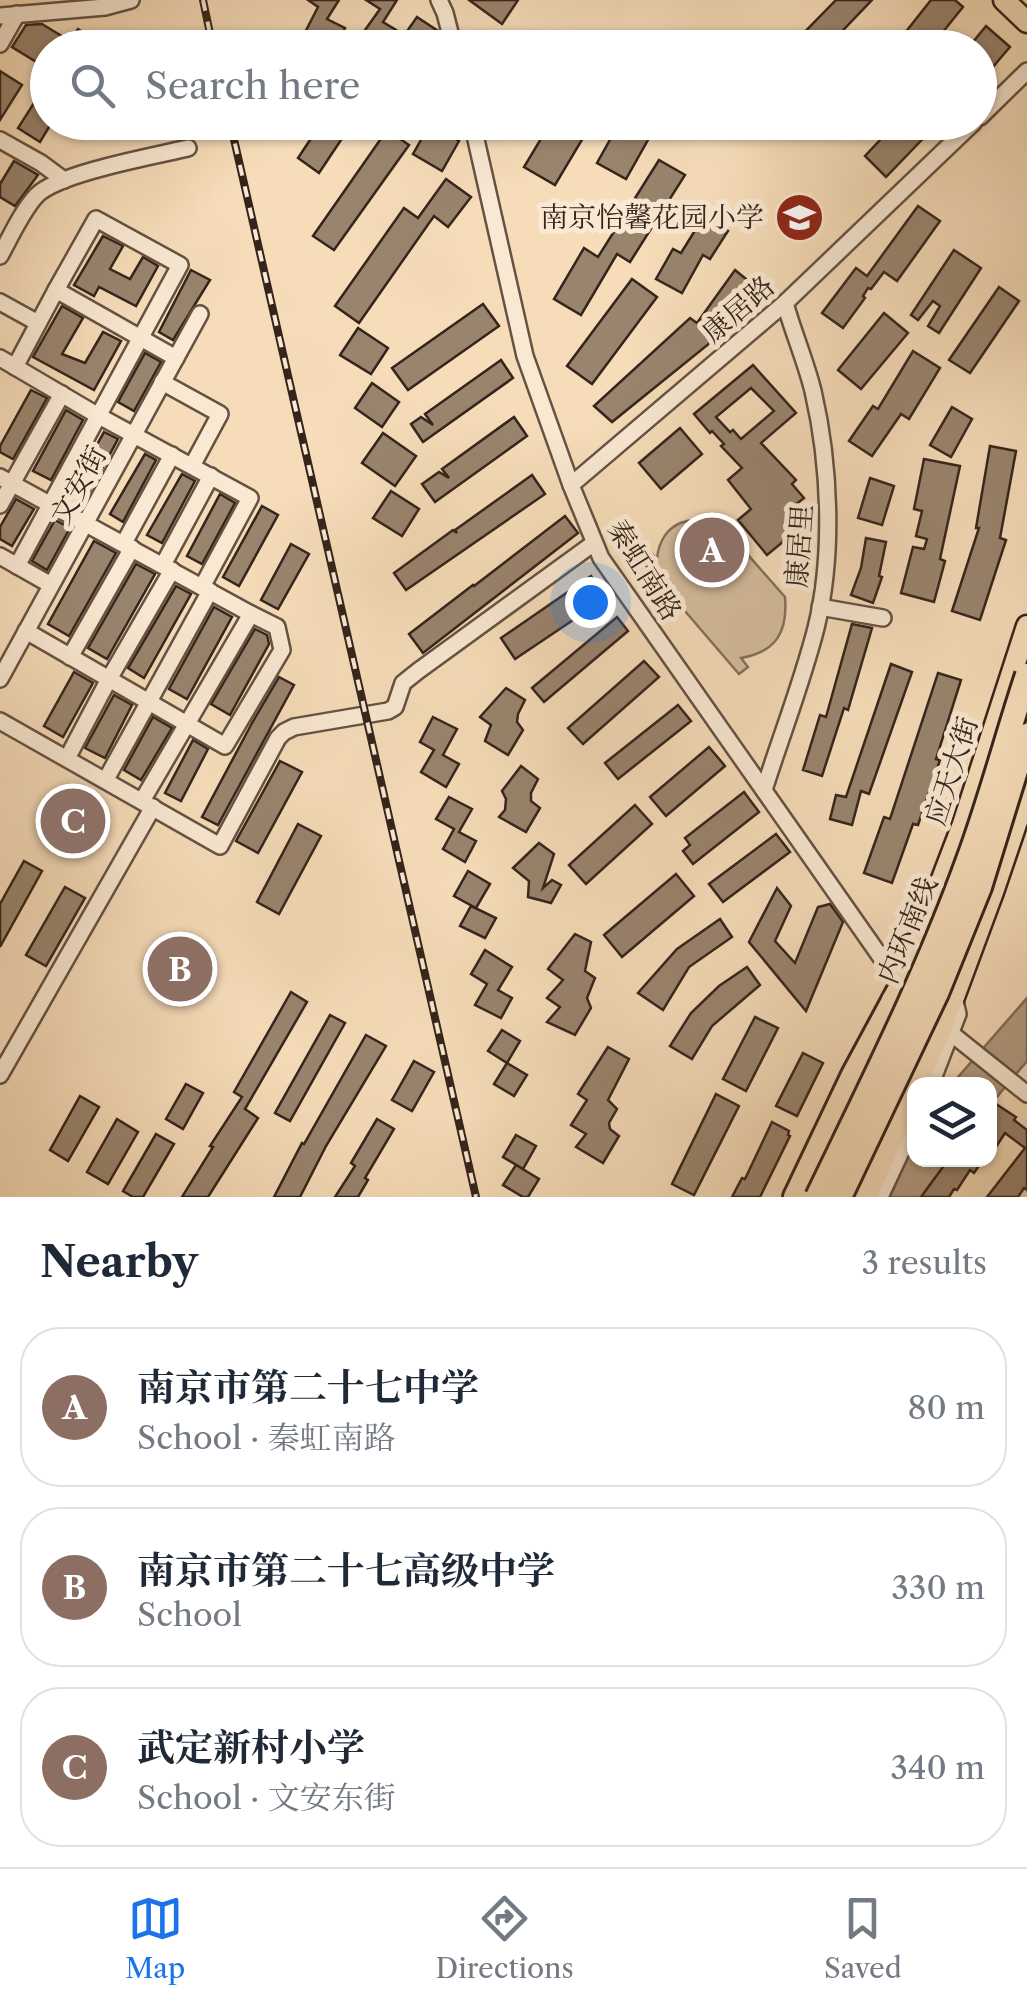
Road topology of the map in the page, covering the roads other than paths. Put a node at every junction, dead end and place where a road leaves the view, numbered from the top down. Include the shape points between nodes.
1 (131, 0) edge
2 (439, 0) edge
3 (1004, 0) edge
4 (17, 14) junction
5 (0, 16) edge
6 (1027, 22) edge
7 (450, 30) edge
8 (0, 44) edge
9 (1027, 72) edge
10 (997, 101) edge
11 (0, 140) edge
12 (476, 140) edge
13 (955, 140) edge
14 (188, 148) dead end
15 (64, 180) junction
16 (0, 218) edge
17 (17, 228) junction
18 (0, 256) edge
19 (56, 290) junction
20 (0, 302) edge
21 (785, 303) junction
22 (200, 314) dead end
23 (38, 323) junction
24 (140, 338) junction
25 (176, 358) junction
26 (7, 362) edge
27 (162, 382) junction
28 (62, 394) junction
29 (97, 415) junction
30 (134, 434) junction
31 (172, 455) junction
32 (192, 466) junction
33 (210, 476) junction
34 (6, 480) edge
35 (572, 484) junction
36 (51, 504) junction
37 (0, 505) edge
38 (86, 522) junction
39 (594, 543) junction
40 (128, 545) junction
41 (0, 556) edge
42 (17, 566) junction
43 (168, 568) junction
44 (52, 585) junction
45 (206, 589) junction
46 (820, 607) junction
47 (251, 614) junction
48 (884, 618) dead end
49 (1027, 626) edge
50 (26, 632) junction
51 (70, 657) junction
52 (1027, 675) edge
53 (0, 679) edge
54 (109, 679) junction
55 (149, 702) junction
56 (0, 721) edge
57 (188, 724) junction
58 (1027, 735) edge
59 (71, 751) dead end
60 (109, 774) dead end
61 (764, 790) junction
62 (1027, 792) edge
63 (148, 804) junction
64 (901, 986) junction
65 (951, 1031) junction
66 (0, 1075) edge
67 (926, 1077) edge
68 (934, 1077) edge
69 (1027, 1094) edge
70 (907, 1113) edge
71 (907, 1118) edge
72 (783, 1197) edge
73 (795, 1197) edge
74 (818, 1197) edge
75 (840, 1197) edge
76 (855, 1197) edge
77 (864, 1197) edge
78 (880, 1197) edge

1 - 4 street
2 - 7 street
3 - 6 main road
4 - 5 street
4 - 8 street
9 - 10 street
11 - 15 street
12 - 35 street, 秦虹南路 via 525,356
13 - 21 street, 康居路
14 - 15 street
15 - 17 street via 34,197
16 - 17 street
17 - 18 street
19 - 23 street
19 - 24 street
19 - 24 street via 96,219 180,265
20 - 23 street
21 - 35 street, 康居路
21 - 46 street, 康居里 via 812,390 825,472
22 - 25 street, 文安街
23 - 26 street
24 - 25 street
24 - 29 street
25 - 27 street, 文安街
26 - 28 street
27 - 30 street, 文安街
27 - 32 street via 220,414
28 - 29 street
28 - 34 street
29 - 30 street
29 - 36 street
30 - 31 street
30 - 38 street, 文安街
31 - 32 street
31 - 40 street
32 - 33 street
33 - 43 street
33 - 45 street via 250,498
34 - 36 street
34 - 37 street
35 - 39 street, 秦虹南路
36 - 38 street
36 - 42 street
38 - 40 street
38 - 44 street, 文安街
39 - 61 street, 秦虹南路
39 - 63 street via 402,683 395,707 284,732 220,846
40 - 43 street
40 - 51 street
41 - 42 street
42 - 44 street
43 - 45 street
43 - 54 street
44 - 50 street, 文安街
45 - 47 street
45 - 55 street
46 - 48 street
46 - 61 street, 康居里
47 - 57 street
47 - 57 street via 277,627 282,650 226,746
49 - 64 main road, 应天大街 via 963,824
50 - 51 street
50 - 53 street, 文安街
51 - 54 street
52 - 74 highway, 内环南线, bridge via 942,926
54 - 55 street
54 - 59 street
55 - 57 street
55 - 60 street
56 - 63 street
57 - 63 street
58 - 75 highway, 内环南线, bridge via 980,887 937,994
61 - 64 street, 秦虹南路
62 - 65 main road via 954,997
63 - 66 street
64 - 65 street, 秦虹南路
64 - 72 main road, 应天大街 via 846,1071
64 - 73 highway
65 - 67 highway
65 - 68 street
65 - 69 street
65 - 76 main road via 899,1105
70 - 77 highway
71 - 78 street

